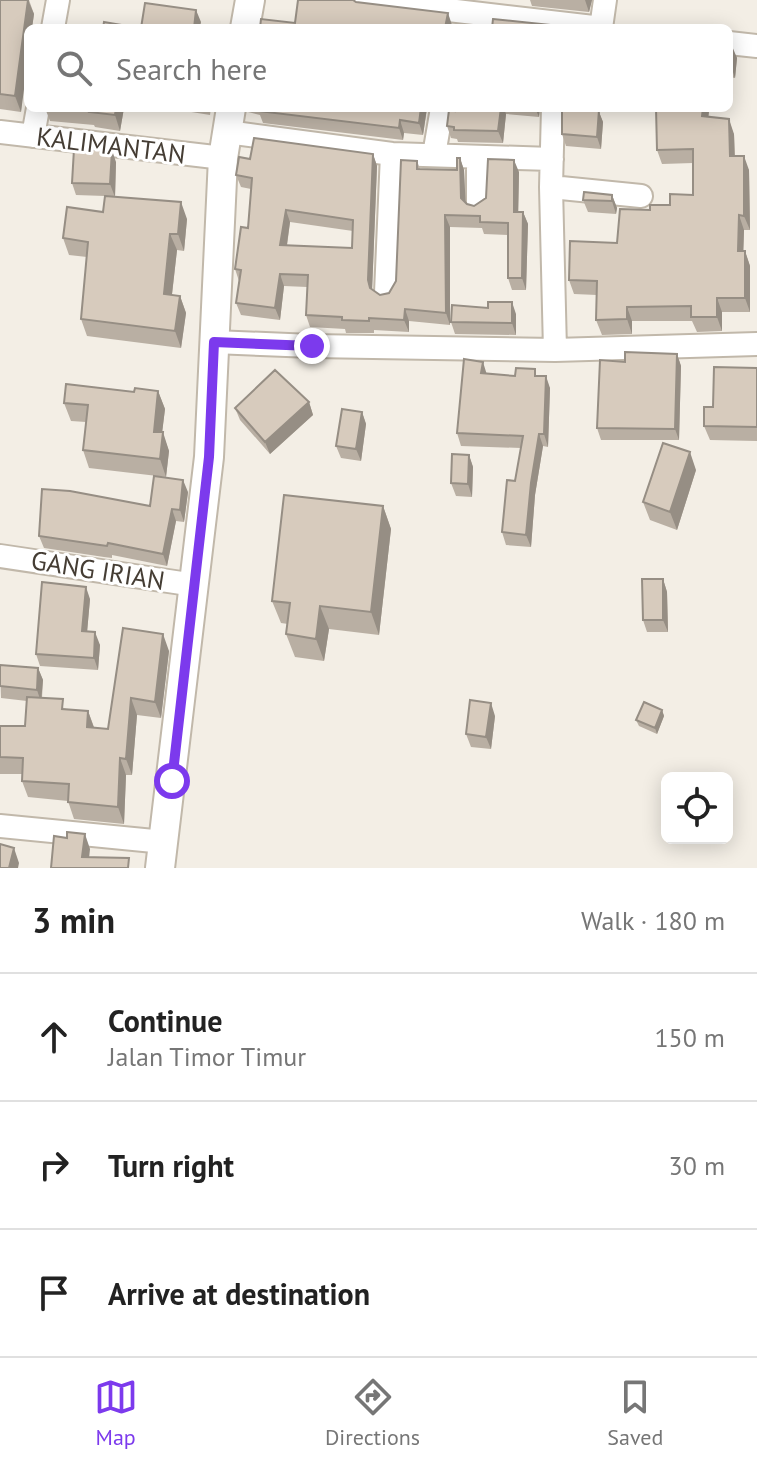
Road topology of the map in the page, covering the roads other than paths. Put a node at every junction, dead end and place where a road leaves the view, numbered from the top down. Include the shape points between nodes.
1 (58, 0) edge
2 (250, 0) edge
3 (362, 0) edge
4 (605, 0) edge
5 (466, 13) edge
6 (54, 24) edge
7 (246, 24) edge
8 (547, 24) edge
9 (602, 24) edge
10 (733, 43) edge
11 (757, 46) edge
12 (37, 112) edge
13 (441, 112) edge
14 (553, 112) edge
15 (0, 132) edge
16 (227, 133) edge
17 (33, 136) junction
18 (392, 154) junction
19 (434, 155) junction
20 (478, 159) junction
21 (552, 159) junction
22 (551, 187) junction
23 (641, 196) dead end
24 (478, 204) edge
25 (386, 293) edge
26 (214, 342) junction
27 (757, 344) edge
28 (555, 350) junction
29 (0, 556) edge
30 (195, 585) junction
31 (0, 826) edge
32 (162, 855) edge

1 - 6 street
2 - 7 street
3 - 5 street
4 - 9 street
5 - 8 street
10 - 11 street
12 - 17 street
13 - 19 street
14 - 21 street
15 - 17 street, KALIMANTAN
16 - 17 street, KALIMANTAN
16 - 18 street, KALIMANTAN
16 - 26 street
18 - 19 street, KALIMANTAN
18 - 25 street
19 - 20 street, KALIMANTAN
20 - 21 street, KALIMANTAN
20 - 24 street
21 - 22 street
22 - 23 street
22 - 28 street
26 - 28 street
26 - 30 street
27 - 28 street
29 - 30 street, GANG IRIAN
30 - 32 street
31 - 32 street

